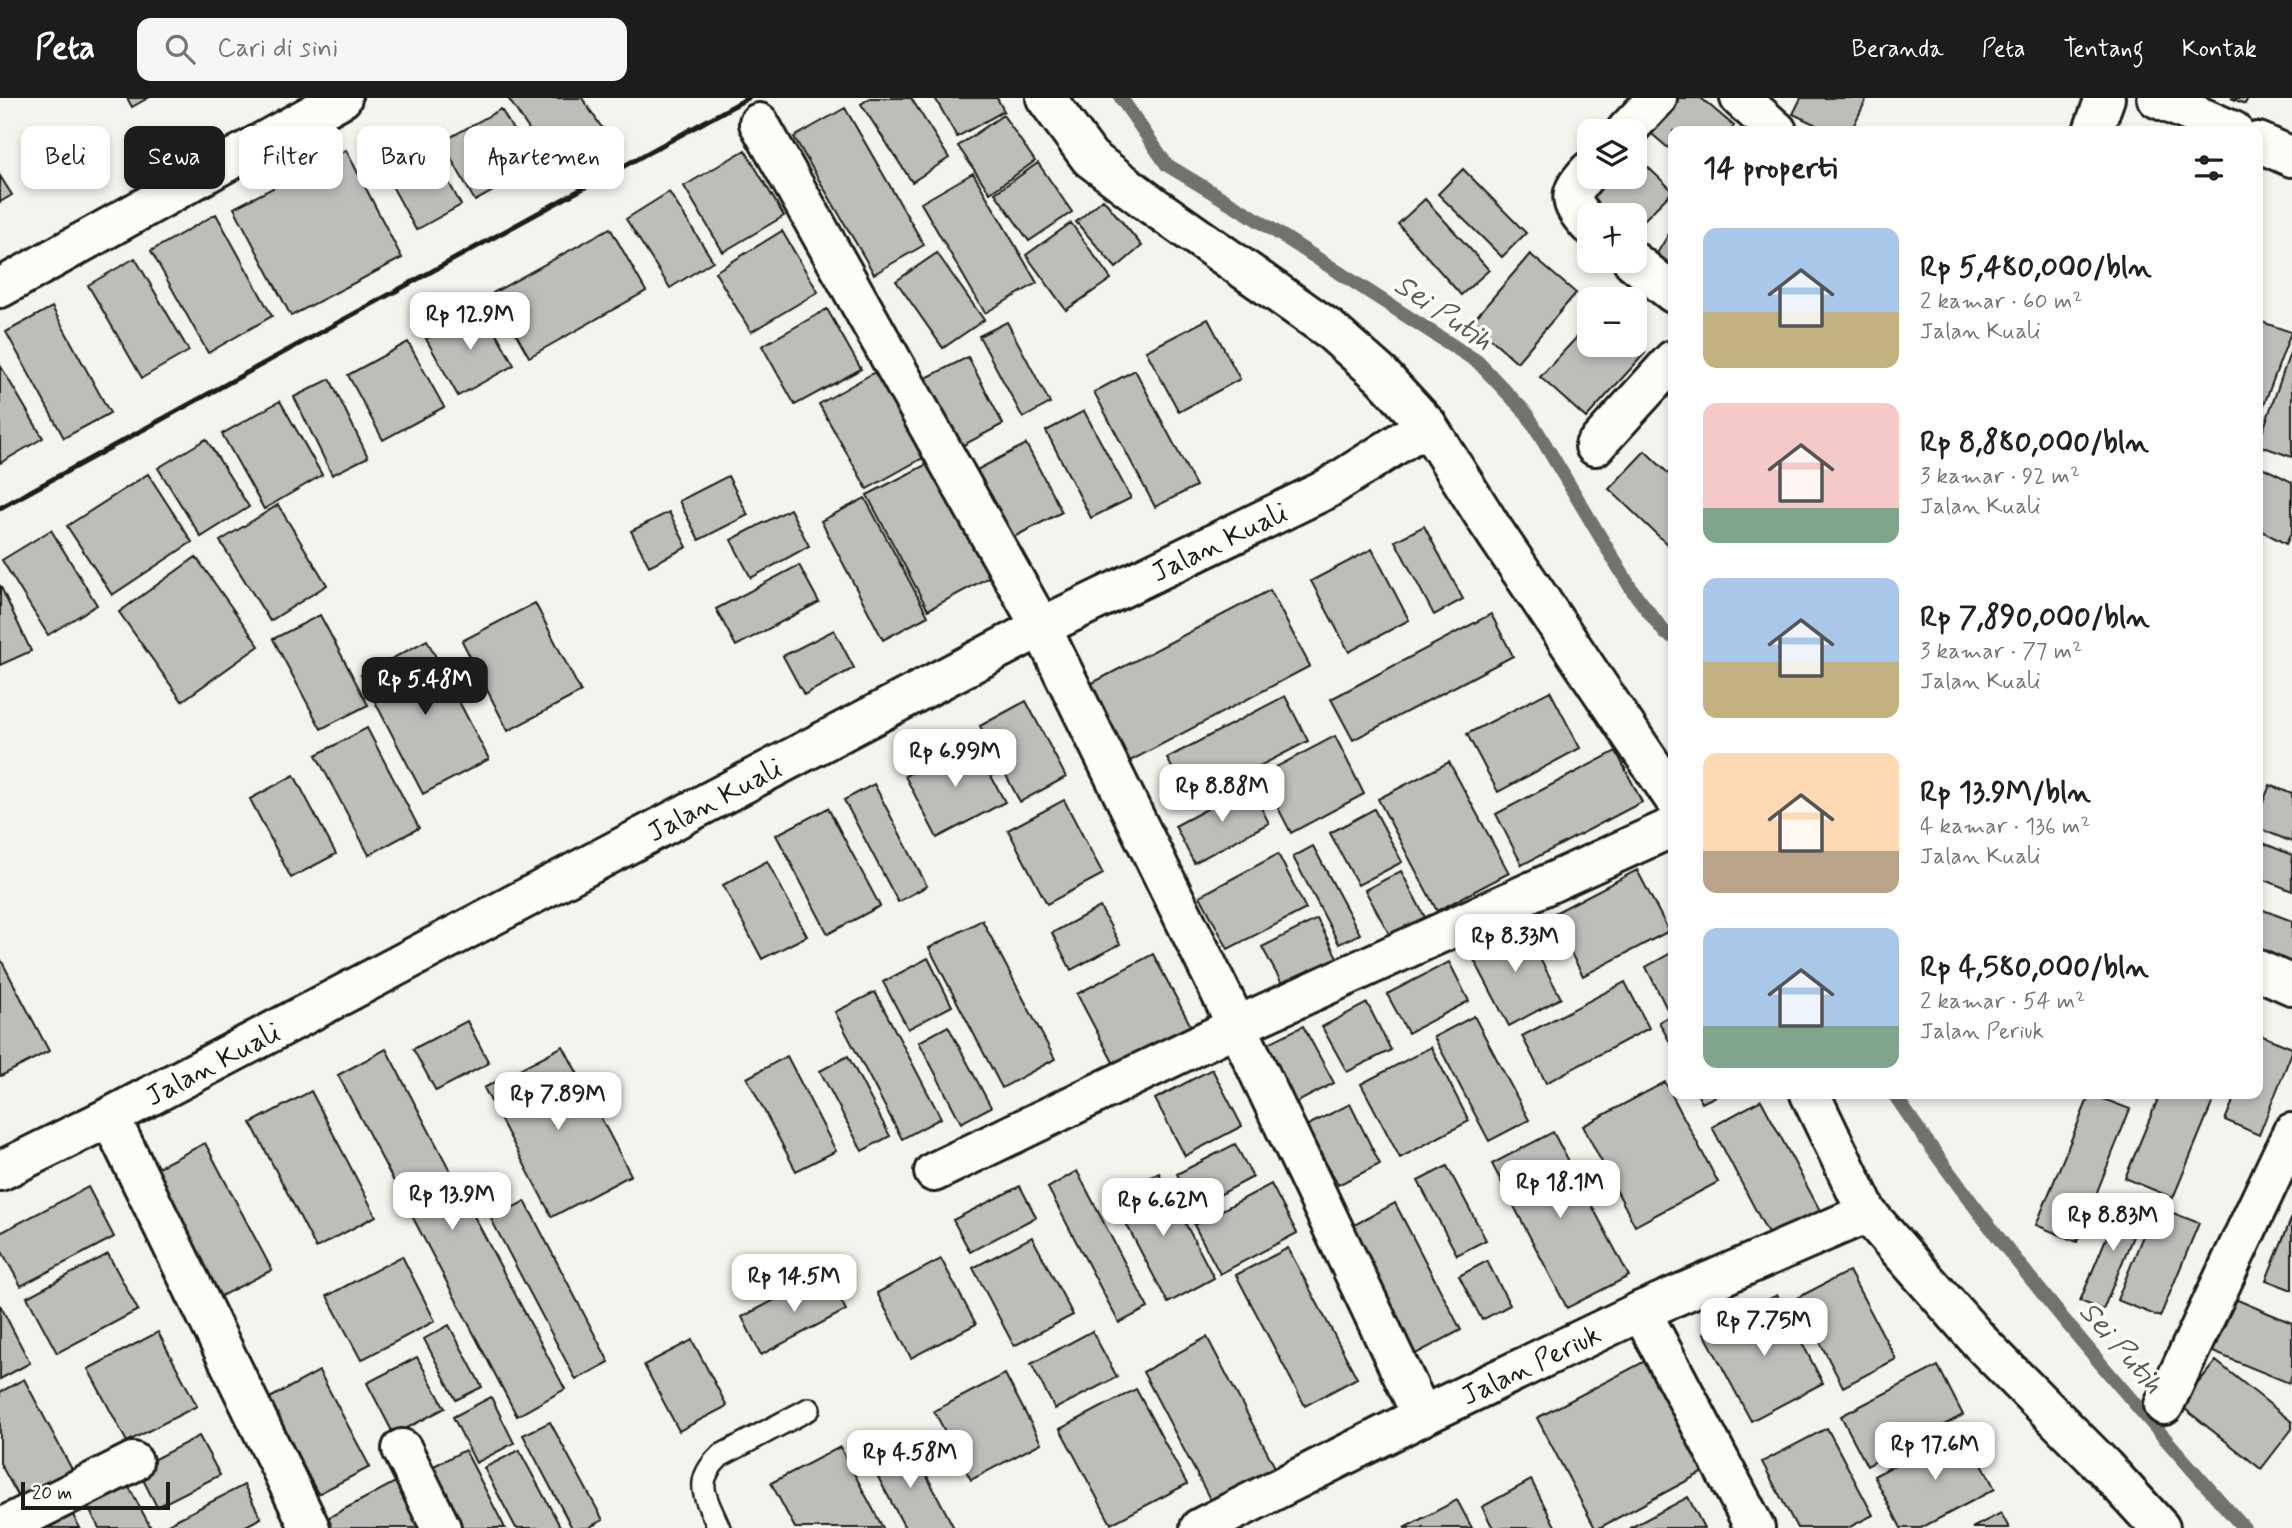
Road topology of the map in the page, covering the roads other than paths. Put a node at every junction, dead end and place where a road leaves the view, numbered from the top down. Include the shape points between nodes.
1 (342, 98) edge
2 (1046, 98) edge
3 (1657, 98) edge
4 (1740, 98) edge
5 (2105, 98) edge
6 (2157, 98) edge
7 (1637, 119) edge
8 (759, 123) dead end
9 (1771, 126) edge
10 (2095, 126) edge
11 (2221, 126) edge
12 (2263, 144) edge
13 (2292, 157) edge
14 (1577, 185) edge
15 (1577, 210) edge
16 (1647, 272) edge
17 (0, 288) edge
18 (1668, 289) edge
19 (1668, 366) edge
20 (1427, 425) junction
21 (1595, 446) dead end
22 (1041, 627) junction
23 (1668, 790) edge
24 (1668, 829) edge
25 (2263, 972) edge
26 (2292, 985) edge
27 (1237, 1026) junction
28 (1812, 1099) edge
29 (110, 1117) junction
30 (2292, 1133) edge
31 (0, 1171) edge
32 (934, 1172) dead end
33 (1867, 1213) junction
34 (1641, 1311) junction
35 (2164, 1405) dead end
36 (809, 1409) dead end
37 (1422, 1416) junction
38 (402, 1449) dead end
39 (133, 1462) dead end
40 (1, 1528) edge
41 (310, 1528) edge
42 (442, 1528) edge
43 (719, 1528) edge
44 (1200, 1528) edge
45 (1755, 1528) edge
46 (2160, 1528) edge

1 - 17 street
2 - 20 street via 1090,158 1329,329 1381,375
3 - 7 street
4 - 9 street
5 - 10 street
6 - 11 street
8 - 22 street
12 - 13 street
14 - 15 street via 1572,196
16 - 18 street
19 - 21 street
20 - 22 street, Jalan Kuali via 1325,490
20 - 23 street
22 - 27 street
22 - 29 street, Jalan Kuali
24 - 27 street
25 - 26 street
27 - 32 street
27 - 37 street
28 - 33 street
29 - 31 street, Jalan Kuali
29 - 41 street
30 - 35 street
33 - 34 street, Jalan Periuk
33 - 46 street via 1982,1344
34 - 37 street, Jalan Periuk
34 - 45 street
36 - 43 lane via 720,1456 708,1468 702,1482
37 - 44 street, Jalan Periuk
38 - 42 street
39 - 40 street

